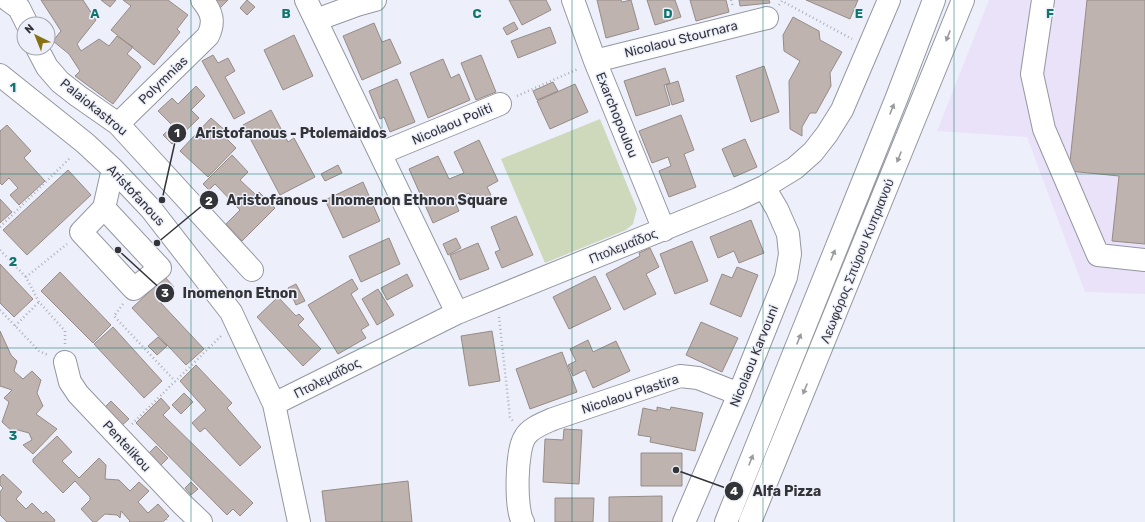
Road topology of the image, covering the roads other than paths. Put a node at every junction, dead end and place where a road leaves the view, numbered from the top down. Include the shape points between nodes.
1 (8, 0) edge
2 (202, 0) edge
3 (306, 0) edge
4 (375, 0) edge
5 (573, 0) edge
6 (889, 0) edge
7 (934, 0) edge
8 (963, 0) edge
9 (1043, 0) edge
10 (23, 16) edge
11 (324, 17) junction
12 (767, 18) road end
13 (41, 56) edge
14 (595, 61) junction
15 (0, 75) edge
16 (500, 104) road end
17 (118, 124) junction
18 (381, 153) junction
19 (113, 169) junction
20 (764, 187) junction
21 (104, 208) junction
22 (664, 230) junction
23 (182, 248) junction
24 (1145, 260) edge
25 (160, 268) junction
26 (252, 270) dead end
27 (457, 313) junction
28 (65, 362) road end
29 (739, 394) junction
30 (274, 404) junction
31 (201, 522) edge
32 (299, 522) edge
33 (523, 522) edge
34 (684, 522) edge
35 (726, 522) edge
36 (750, 522) edge

1 - 10 street via 19,8
2 - 17 street, Polymnias via 213,21 208,36
3 - 11 street
4 - 11 street
5 - 14 street, Exarchopoulou
6 - 20 street, Πτολεμαΐδος via 842,110 827,134 813,152 795,168
35 -> 7 street, Λεωφόρος Σπύρου Κυπριανού
8 -> 36 street, Λεωφόρος Σπύρου Κυπριανού
9 - 24 street via 1032,74 1044,129 1098,255
11 - 18 street
12 - 14 street, Nicolaou Stournara
13 - 17 street, Palaiokastrou via 60,82
14 - 22 street, Exarchopoulou
15 - 19 street, Aristofanous via 85,143
16 - 18 street, Nicolaou Politi
17 - 26 street, Palaiokastrou
18 - 27 street
19 - 21 street
19 - 23 street, Aristofanous via 151,208
20 - 22 street, Πτολεμαΐδος
20 - 29 street, Nicolaou Karvouni via 788,234 790,254 786,277
21 - 25 street
21 - 25 street via 81,232 134,290
22 - 27 street, Πτολεμαΐδος
23 - 25 street
23 - 30 street, Aristofanous via 231,312
27 - 30 street, Πτολεμαΐδος
28 - 31 street, Pentelikou via 70,382 78,394
29 - 33 street, Nicolaou Plastira via 698,378 680,376 539,426 524,437 519,458 518,504
29 - 34 street, Nicolaou Karvouni
30 - 32 street, Aristofanous

